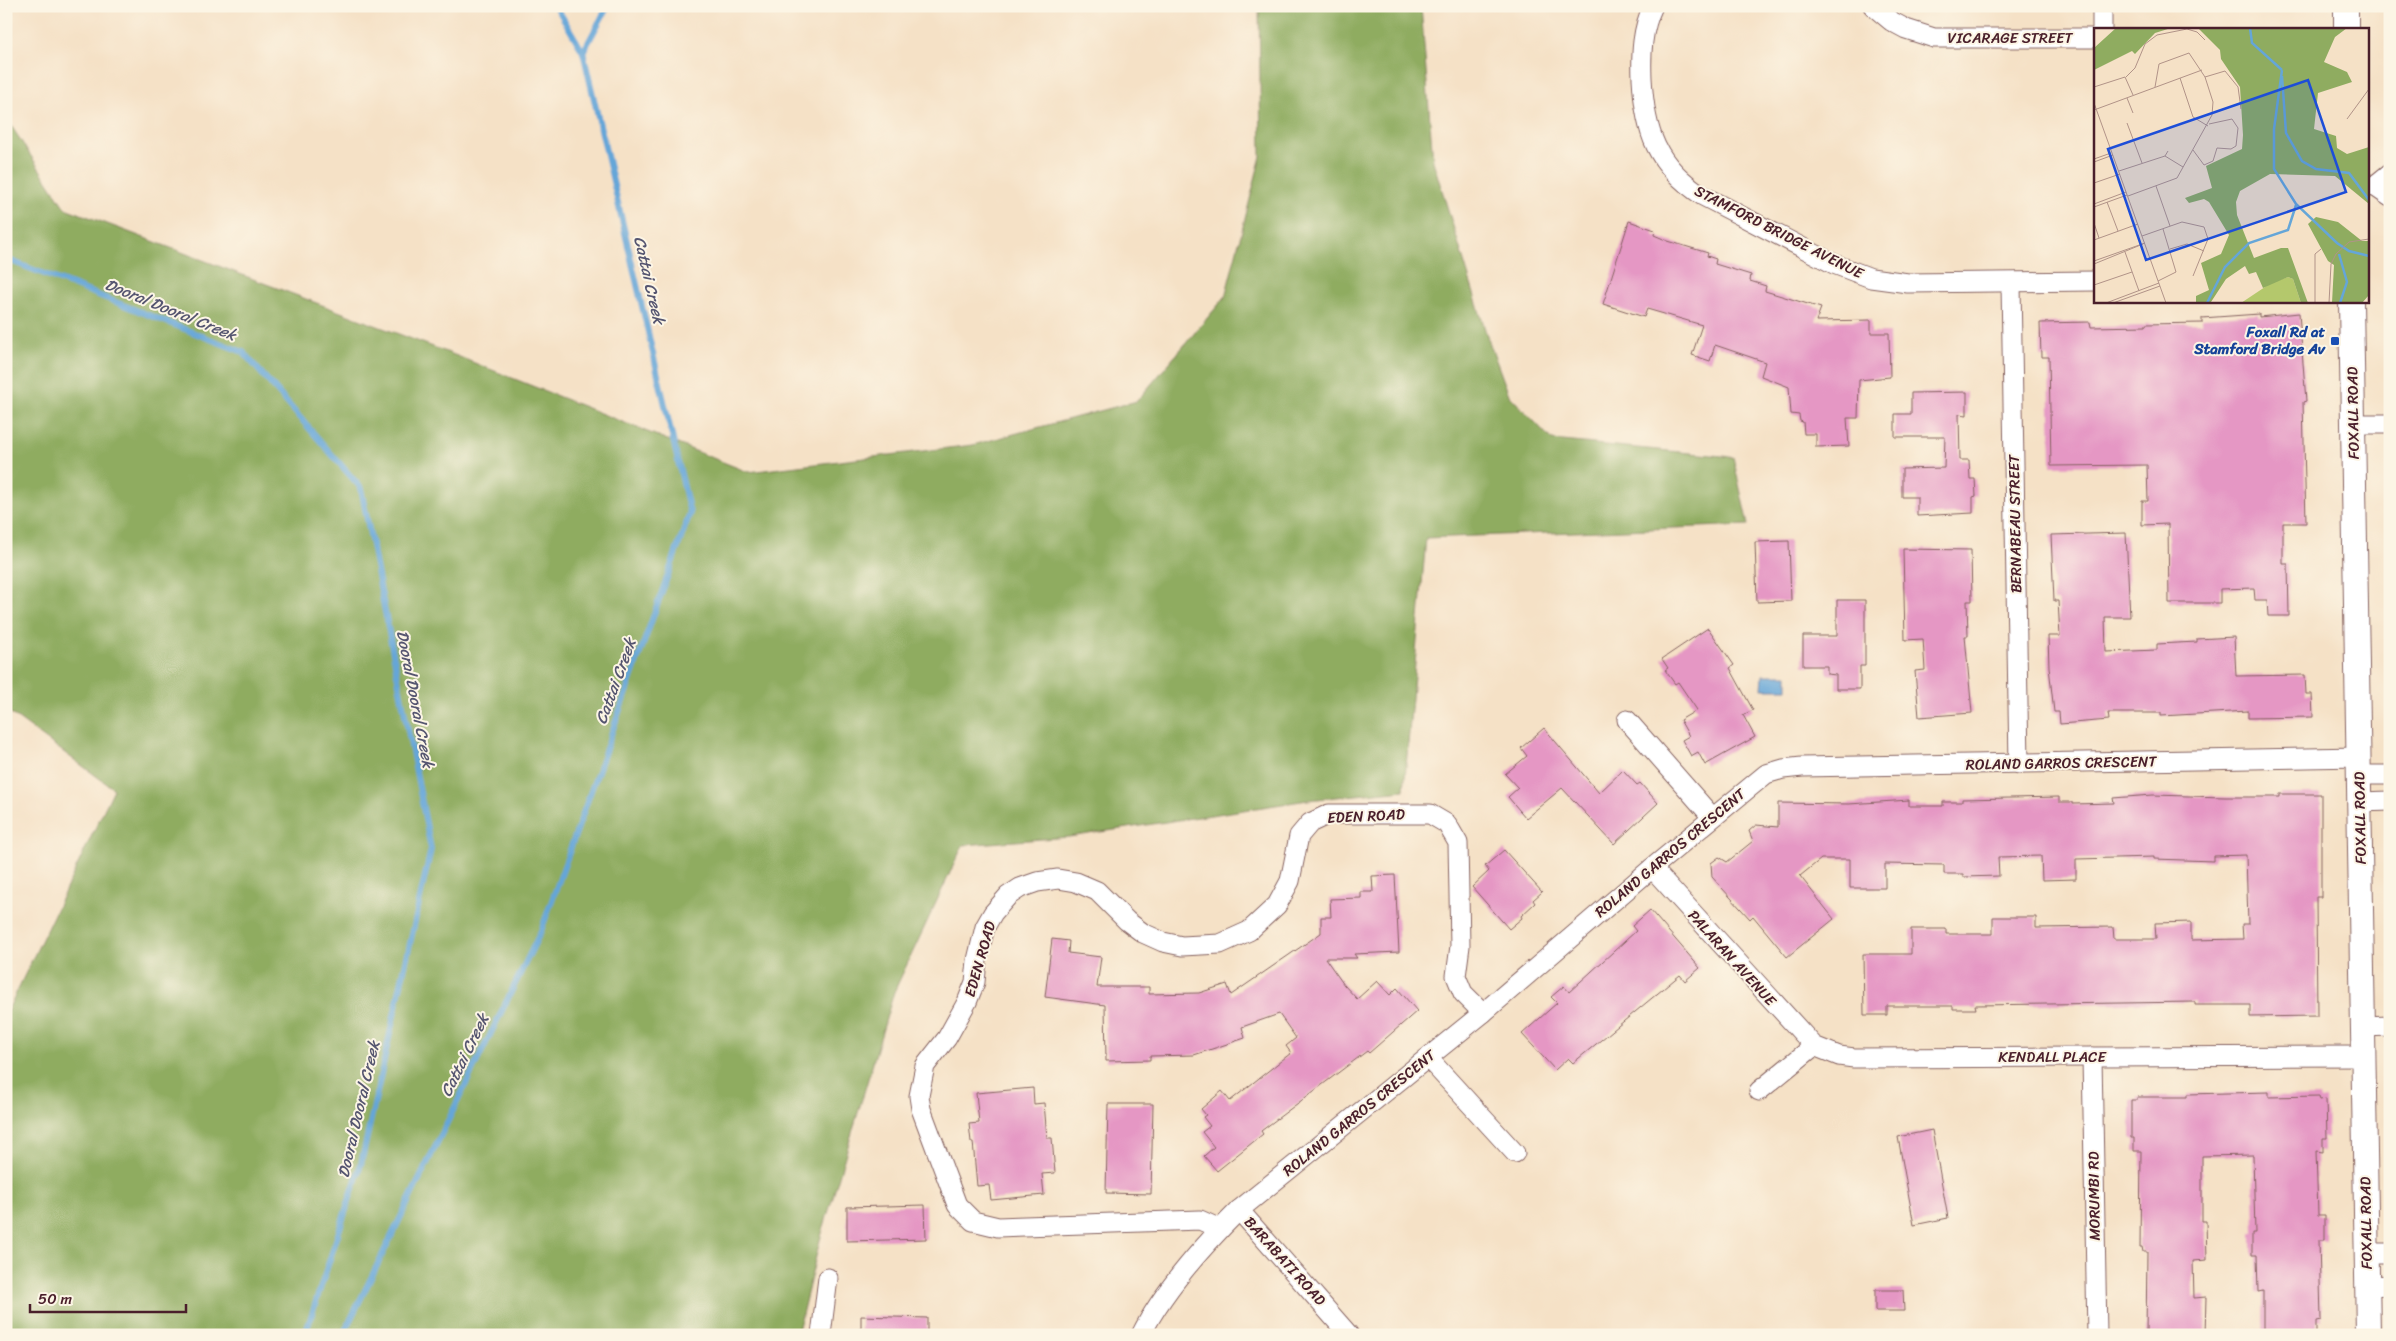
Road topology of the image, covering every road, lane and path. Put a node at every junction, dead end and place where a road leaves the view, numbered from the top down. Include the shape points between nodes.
1 (1653, 6) edge
2 (1873, 6) edge
3 (2102, 6) edge
4 (2346, 6) edge
5 (2102, 28) edge
6 (2346, 28) edge
7 (2094, 38) edge
8 (2390, 173) edge
9 (2371, 186) edge
10 (2390, 197) edge
11 (2094, 281) edge
12 (2011, 284) junction
13 (2351, 302) edge
14 (2354, 424) junction
15 (2390, 424) edge
16 (1628, 720) dead end
17 (2019, 764) junction
18 (2359, 766) junction
19 (2390, 775) edge
20 (2390, 801) edge
21 (2360, 802) junction
22 (1712, 818) junction
23 (1652, 868) junction
24 (1483, 1013) junction
25 (2390, 1026) edge
26 (2363, 1027) junction
27 (1814, 1046) junction
28 (2364, 1056) junction
29 (2092, 1057) junction
30 (1428, 1058) junction
31 (1759, 1090) dead end
32 (1516, 1153) dead end
33 (1239, 1210) junction
34 (1220, 1230) junction
35 (2390, 1253) edge
36 (2366, 1254) junction
37 (828, 1278) dead end
38 (2378, 1286) edge
39 (821, 1335) edge
40 (1141, 1335) edge
41 (1349, 1335) edge
42 (2097, 1335) edge
43 (2368, 1335) edge

1 - 12 street, STAMFORD BRIDGE AVENUE via 1644,28 1642,47 1644,110 1658,151 1684,184 1834,264 1871,278
2 - 7 street, VICARAGE STREET via 1906,29 1934,38
3 - 5 street
4 - 6 street
8 - 9 street
9 - 10 street
11 - 12 street, STAMFORD BRIDGE AVENUE
12 - 17 street, BERNABEAU STREET
13 - 14 street, FOXALL ROAD
14 - 15 street
14 - 18 street, FOXALL ROAD
16 - 22 street
17 - 18 street, ROLAND GARROS CRESCENT
17 - 22 street, ROLAND GARROS CRESCENT via 1783,769 1761,778
18 - 19 street, ROLAND GARROS CRESCENT
18 - 21 street, FOXALL ROAD
20 - 21 street
21 - 26 street, FOXALL ROAD
22 - 23 street, ROLAND GARROS CRESCENT
23 - 24 street, ROLAND GARROS CRESCENT
23 - 27 street, PALARAN AVENUE
24 - 30 street, ROLAND GARROS CRESCENT
24 - 34 street, EDEN ROAD via 1463,993 1456,976 1460,946 1458,843 1447,824 1430,814 1329,814 1310,823 1299,836 1290,881 1277,905 1249,931 1220,944 1182,946 1163,942 1143,933 1097,892 1076,882 1037,882 1008,896 993,912 985,927 975,982 967,1002 947,1038 925,1066 920,1080 921,1109 957,1205 973,1221 998,1227 1200,1220
25 - 26 street
26 - 28 street, FOXALL ROAD
27 - 29 street, KENDALL PLACE via 1854,1058
27 - 31 street
28 - 29 street, KENDALL PLACE
28 - 36 street, FOXALL ROAD
29 - 42 street, MORUMBI RD
30 - 32 street
30 - 33 street, ROLAND GARROS CRESCENT
33 - 34 street, ROLAND GARROS CRESCENT
33 - 41 street, BARABATI ROAD
34 - 40 street, ROLAND GARROS CRESCENT via 1153,1311
35 - 36 street
36 - 38 street, FOXALL ROAD
37 - 39 street
38 - 43 street, FOXALL ROAD

